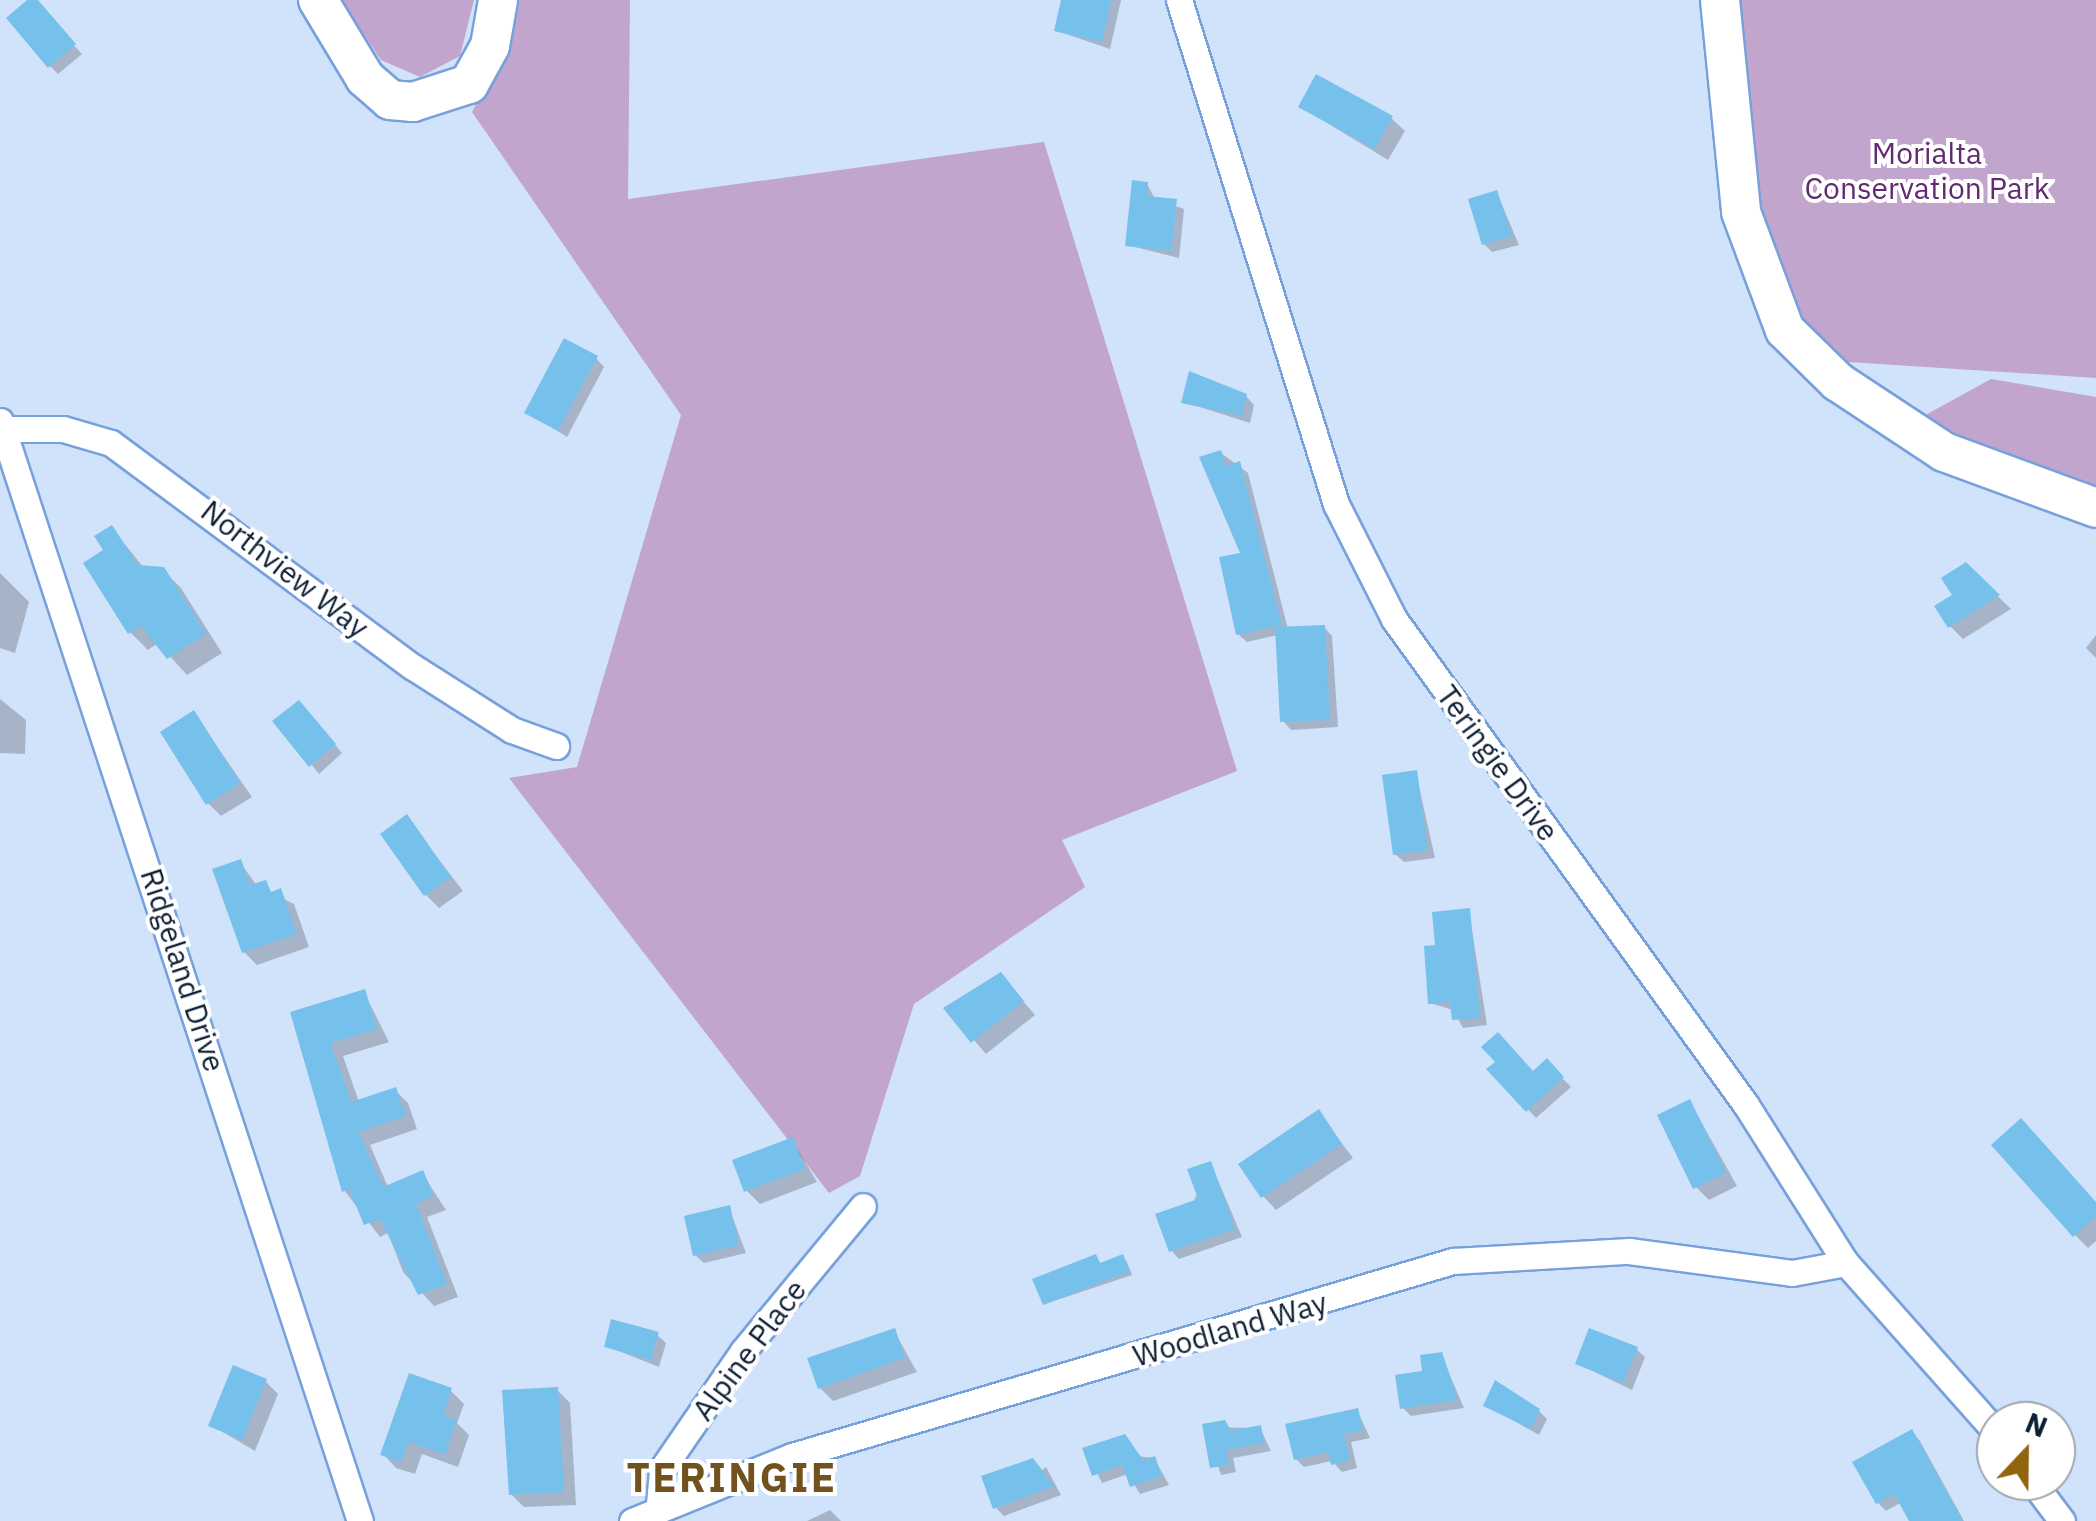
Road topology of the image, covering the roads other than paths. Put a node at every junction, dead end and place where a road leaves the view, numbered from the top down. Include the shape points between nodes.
1 (318, 0) edge
2 (498, 0) edge
3 (1179, 0) edge
4 (1720, 0) edge
5 (1, 425) edge
6 (2096, 508) edge
7 (556, 746) dead end
8 (863, 1206) dead end
9 (1846, 1263) junction
10 (1976, 1409) edge
11 (659, 1504) junction
12 (360, 1521) edge
13 (632, 1521) edge

1 - 2 main road via 365,78 401,101 468,84 490,46
3 - 9 street, Teringie Drive via 1336,504 1394,620 1746,1105
4 - 6 main road via 1740,212 1760,280 1785,330 1838,382 1944,452
5 - 7 street, Northview Way via 63,430 111,443 413,667 512,730
5 - 12 street, Ridgeland Drive
8 - 11 street, Alpine Place via 672,1454
9 - 10 street, Teringie Drive
9 - 11 street, Woodland Way via 1792,1273 1629,1251 1453,1261 1000,1392
11 - 13 street, Woodland Way

